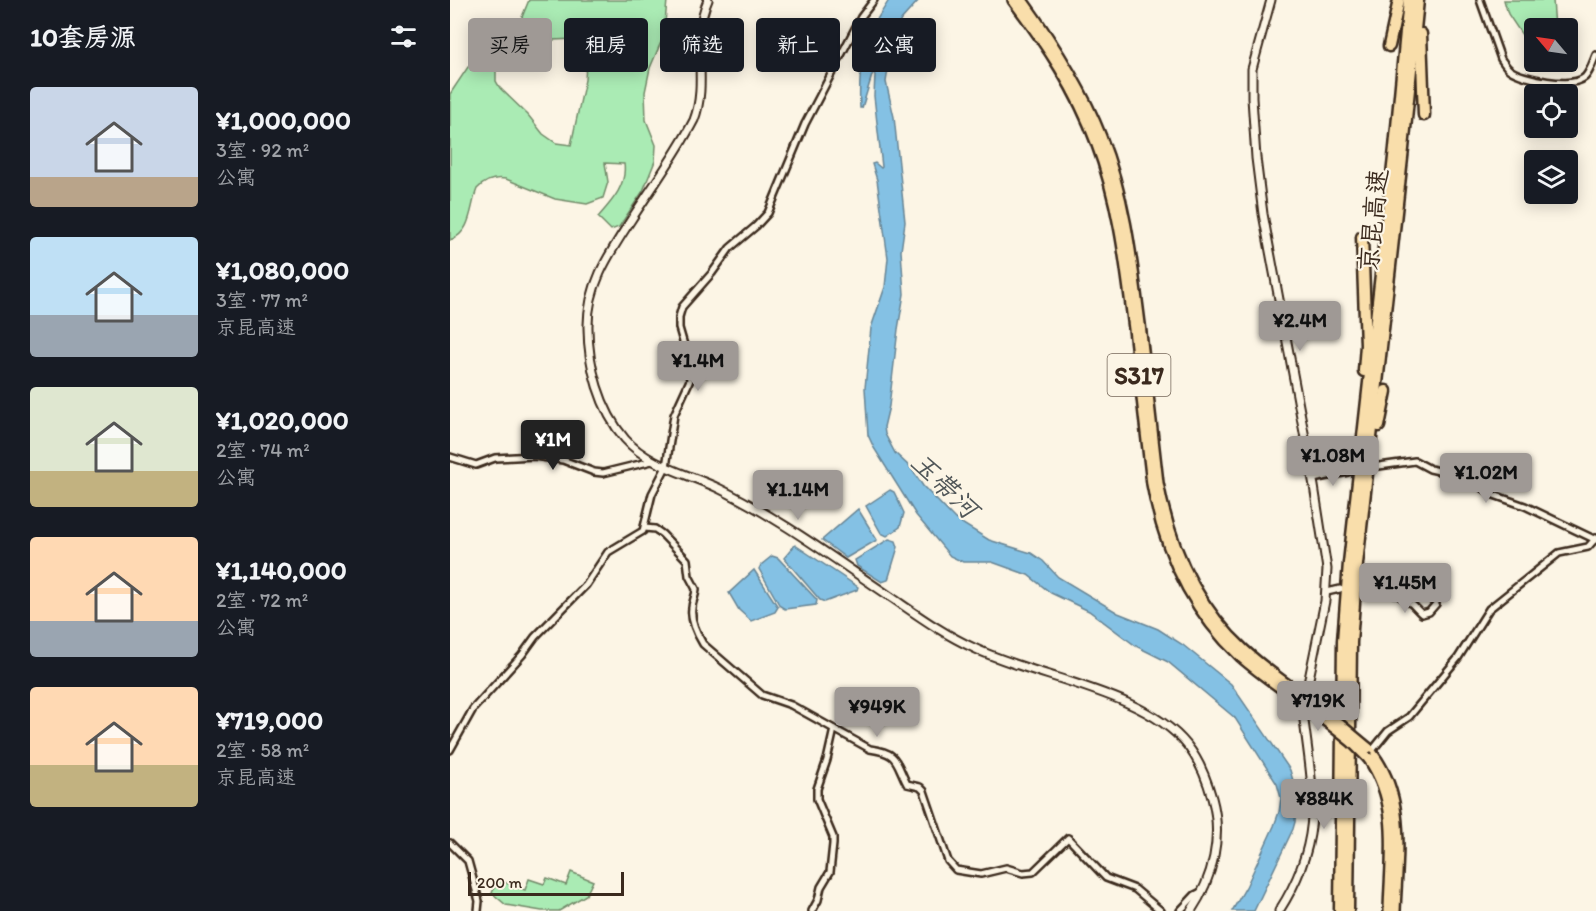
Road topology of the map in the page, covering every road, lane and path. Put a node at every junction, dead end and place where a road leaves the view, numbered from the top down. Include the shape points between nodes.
1 (708, 0) edge
2 (874, 0) edge
3 (1013, 0) edge
4 (1022, 0) edge
5 (1271, 0) edge
6 (1399, 0) edge
7 (1409, 0) edge
8 (1418, 0) edge
9 (1480, 0) edge
10 (1389, 46) dead end
11 (1596, 56) edge
12 (1424, 115) dead end
13 (1362, 237) dead end
14 (1386, 391) dead end
15 (450, 457) edge
16 (652, 461) junction
17 (1379, 466) dead end
18 (666, 467) junction
19 (1348, 472) dead end
20 (1313, 479) junction
21 (1358, 490) junction
22 (1362, 527) junction
23 (645, 528) junction
24 (1596, 539) edge
25 (1362, 585) dead end
26 (1340, 589) dead end
27 (1327, 592) junction
28 (1436, 604) dead end
29 (1304, 701) junction
30 (834, 729) junction
31 (450, 750) edge
32 (1369, 753) junction
33 (450, 843) edge
34 (1203, 891) junction
35 (478, 911) edge
36 (812, 911) edge
37 (1161, 911) edge
38 (1180, 911) edge
39 (1191, 911) edge
40 (1279, 911) edge
41 (1340, 911) edge
42 (1348, 911) edge
43 (1389, 911) edge
44 (1394, 911) edge

1 - 16 street via 698,42 699,100 694,120 605,261 590,307 591,354 606,408 626,439
2 - 18 street via 861,17 805,124 768,213 730,248 682,307 679,328 690,380 675,416
3 - 29 main road, S317 via 1077,98 1110,186 1124,249 1152,484 1173,562 1196,604 1224,640 1248,663
4 - 29 main road, S317 via 1083,96 1116,184 1130,248 1158,483 1179,559 1202,600 1229,635
5 - 20 street via 1252,69 1256,158
6 - 10 highway
7 - 21 highway, 京昆高速
8 - 12 highway
8 - 22 highway, 京昆高速
9 - 11 street via 1501,59 1512,71 1549,81 1580,80 1588,74
13 - 21 highway via 1366,345
14 - 22 highway
15 - 16 street via 476,465 495,458 534,456 564,460 603,473
16 - 18 street
17 - 24 street via 1415,461 1430,469 1466,477 1499,498
18 - 23 street via 652,494
18 - 34 street via 719,489 762,513 969,646 1126,702 1170,729 1196,758 1214,806 1216,845
19 - 20 street
20 - 27 street
21 - 41 highway, 京昆高速 via 1341,670
22 - 42 highway, 京昆高速 via 1350,670
23 - 30 street via 662,534 687,560 696,589 692,618 703,644 762,695 791,705
23 - 31 street via 608,552 586,585 473,709
24 - 32 street via 1588,547 1559,553 1497,602 1409,717 1388,731
25 - 28 street via 1392,592 1422,614
26 - 27 street
27 - 29 street
29 - 32 main road, S317, bridge
29 - 40 street via 1312,827 1304,860
30 - 36 street via 816,792 833,839 832,867
30 - 37 street via 870,749 891,754 907,784 924,791 948,861 959,872 986,874 1006,868 1033,872 1068,838 1106,878 1135,889
32 - 43 main road, S317 via 1390,812
32 - 44 main road, S317 via 1379,762 1390,784 1397,812
33 - 35 street via 468,861
34 - 38 street
34 - 39 street
43 - 44 street

